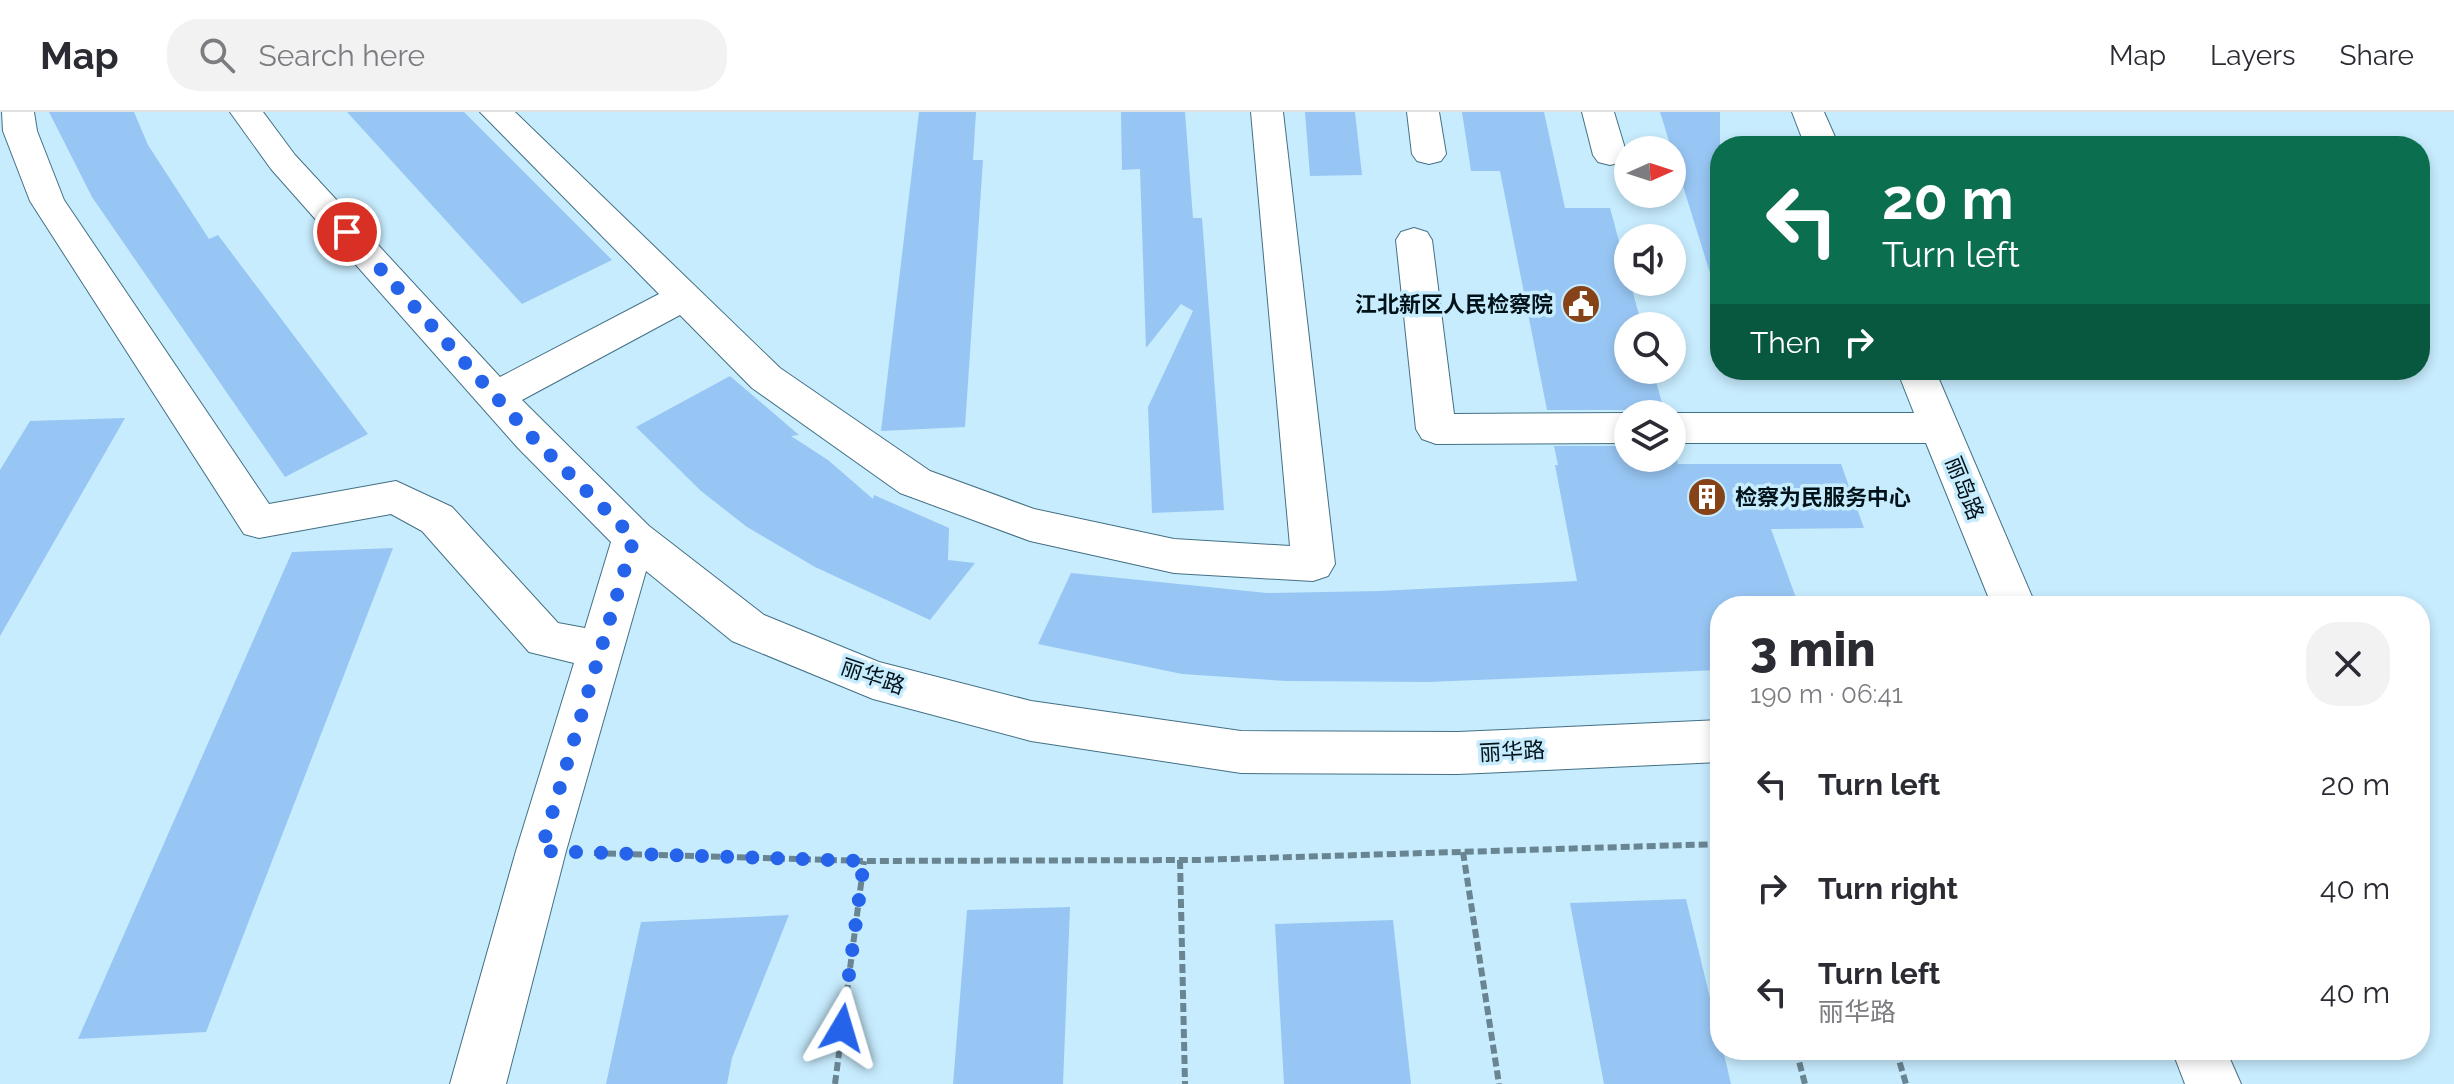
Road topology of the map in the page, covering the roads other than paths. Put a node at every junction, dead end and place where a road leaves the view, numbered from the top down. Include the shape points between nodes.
1 (18, 112) edge
2 (246, 112) edge
3 (496, 112) edge
4 (1267, 112) edge
5 (1423, 112) edge
6 (1598, 112) edge
7 (1808, 112) edge
8 (1818, 136) edge
9 (1429, 154) dead end
10 (1610, 155) dead end
11 (1414, 240) dead end
12 (684, 297) junction
13 (1920, 380) edge
14 (496, 396) junction
15 (1614, 428) edge
16 (1686, 428) edge
17 (1940, 428) junction
18 (634, 538) junction
19 (2010, 596) edge
20 (601, 650) junction
21 (1710, 741) edge
22 (2203, 1060) edge
23 (478, 1084) edge
24 (2213, 1084) edge

1 - 20 street via 47,201 259,522 396,497 437,519 545,639
2 - 14 street, 丽华路 via 283,162
3 - 12 street
4 - 12 street via 1313,564 1160,553 1030,525 915,482 766,378
5 - 9 street
6 - 10 street
7 - 8 street
11 - 15 street via 1436,429
12 - 14 street
13 - 17 street, 丽岛路
14 - 18 street, 丽华路
16 - 17 street
17 - 19 street, 丽岛路
18 - 20 street
18 - 21 street, 丽华路 via 748,628 873,680 1031,721 1241,752 1458,753
20 - 23 street
22 - 24 street

